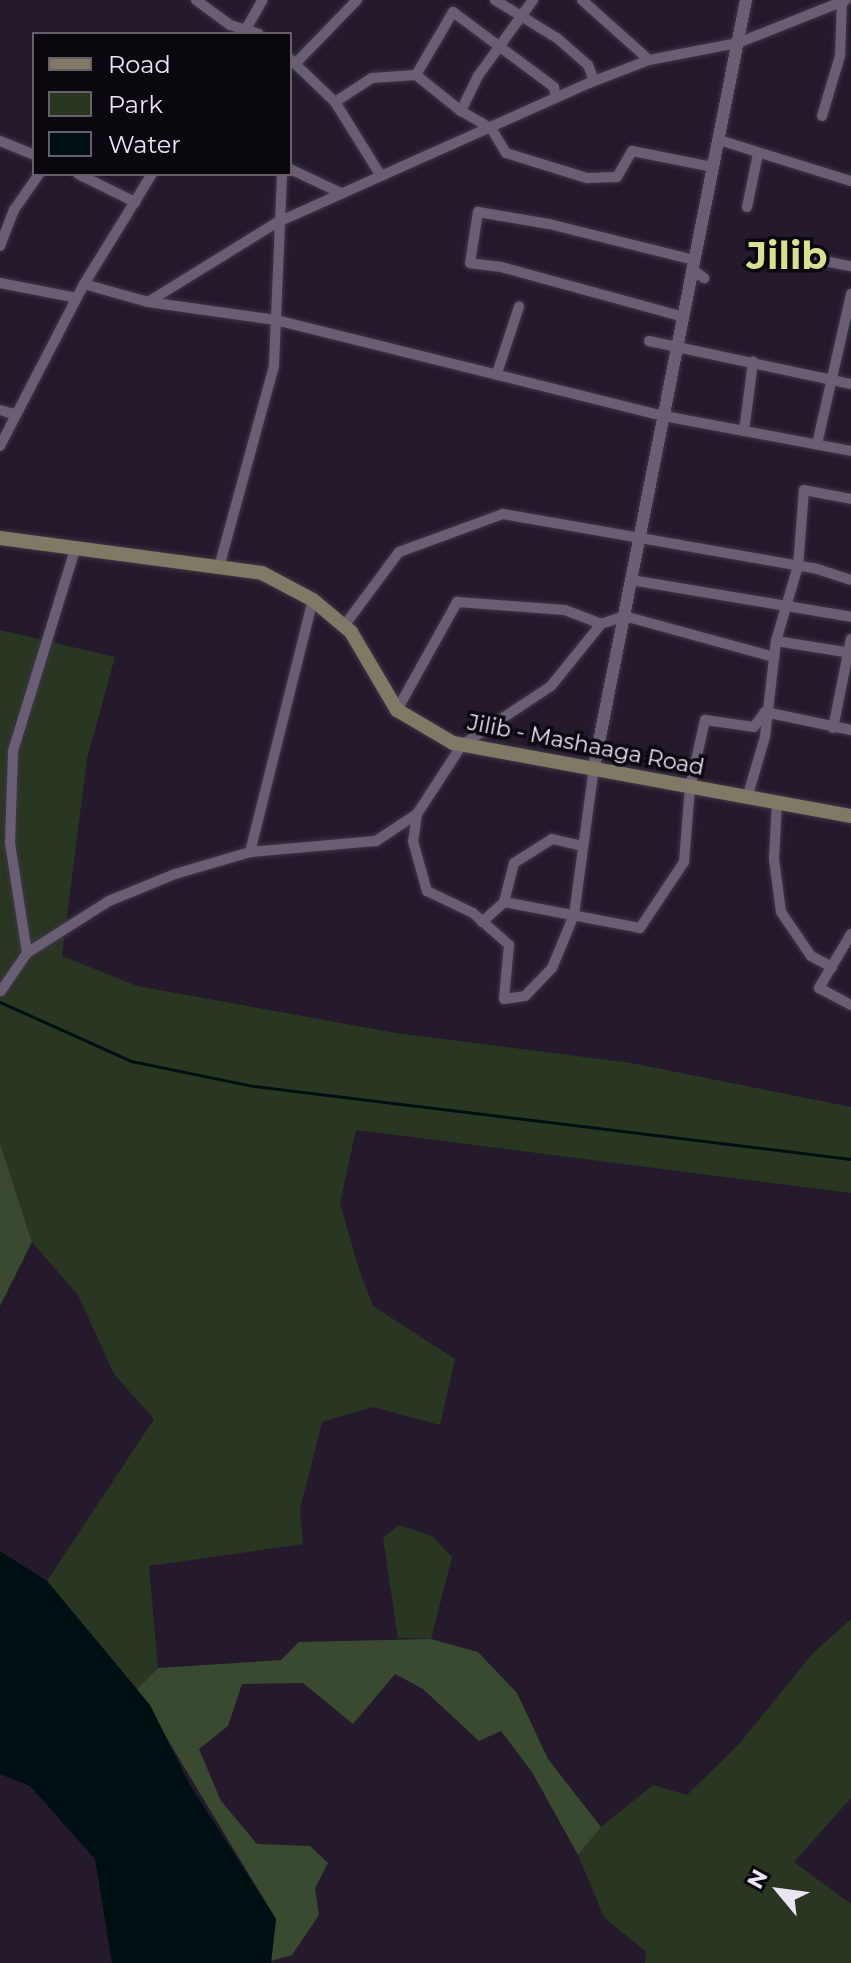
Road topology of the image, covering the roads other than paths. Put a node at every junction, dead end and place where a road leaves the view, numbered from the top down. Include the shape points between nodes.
1 (196, 0) edge
2 (263, 0) edge
3 (357, 0) edge
4 (495, 0) edge
5 (533, 0) edge
6 (582, 0) edge
7 (745, 0) edge
8 (844, 1) edge
9 (521, 17) junction
10 (246, 30) edge
11 (846, 35) edge
12 (738, 43) junction
13 (502, 46) junction
14 (649, 60) junction
15 (292, 61) edge
16 (416, 75) junction
17 (594, 81) junction
18 (556, 98) junction
19 (335, 102) junction
20 (461, 111) junction
21 (822, 116) dead end
22 (491, 128) junction
23 (719, 140) junction
24 (0, 141) edge
25 (32, 154) edge
26 (758, 154) junction
27 (713, 167) junction
28 (292, 170) edge
29 (38, 176) edge
30 (82, 176) edge
31 (151, 176) edge
32 (282, 176) edge
33 (381, 176) junction
34 (851, 181) edge
35 (339, 192) junction
36 (135, 202) junction
37 (747, 207) dead end
38 (276, 223) junction
39 (0, 246) edge
40 (819, 260) dead end
41 (851, 266) edge
42 (697, 270) junction
43 (0, 283) edge
44 (84, 284) junction
45 (851, 294) edge
46 (77, 298) junction
47 (148, 302) junction
48 (519, 307) dead end
49 (684, 317) junction
50 (276, 320) junction
51 (649, 341) dead end
52 (678, 347) junction
53 (753, 362) junction
54 (497, 373) junction
55 (831, 380) junction
56 (851, 384) edge
57 (0, 410) edge
58 (14, 414) junction
59 (664, 416) junction
60 (744, 431) junction
61 (817, 444) junction
62 (0, 446) edge
63 (851, 451) edge
64 (851, 499) edge
65 (0, 538) edge
66 (640, 539) junction
67 (76, 546) junction
68 (798, 566) junction
69 (219, 567) junction
70 (631, 580) junction
71 (851, 580) edge
72 (313, 600) junction
73 (788, 606) junction
74 (624, 616) junction
75 (851, 617) edge
76 (601, 624) junction
77 (344, 626) junction
78 (851, 639) edge
79 (776, 641) junction
80 (850, 653) edge
81 (774, 657) junction
82 (397, 710) junction
83 (765, 712) junction
84 (833, 728) junction
85 (851, 730) edge
86 (462, 745) junction
87 (594, 767) junction
88 (690, 787) junction
89 (747, 798) junction
90 (777, 803) junction
91 (417, 814) junction
92 (851, 816) edge
93 (583, 846) junction
94 (250, 852) junction
95 (504, 902) junction
96 (574, 915) junction
97 (482, 922) junction
98 (851, 934) edge
99 (27, 953) junction
100 (832, 967) junction
101 (1, 991) edge
102 (851, 1005) edge

1 - 10 street
2 - 10 street
3 - 15 street
4 - 9 street
5 - 9 street
6 - 14 street
7 - 12 street
8 - 11 street
8 - 12 street
9 - 13 street
9 - 17 street via 588,65
11 - 21 street
12 - 14 street
12 - 23 street
13 - 16 street via 453,12
13 - 18 street via 554,87
13 - 20 street
14 - 17 street
15 - 19 street
16 - 19 street via 372,78
16 - 20 street
17 - 18 street
18 - 22 street
19 - 33 street
20 - 22 street
22 - 27 street via 506,153 587,178 617,177 632,151
22 - 33 street
23 - 26 street
23 - 27 street
24 - 25 street
26 - 34 street
26 - 37 street
27 - 42 street
28 - 35 street
29 - 39 street via 14,210
30 - 36 street
31 - 36 street
32 - 38 street
33 - 35 street
35 - 38 street
36 - 44 street
38 - 47 street
38 - 50 street
40 - 41 street
42 - 49 street
42 - 49 street via 549,224 478,212 470,263
43 - 46 street
44 - 46 street
44 - 47 street
45 - 55 street
46 - 58 street
47 - 50 street
48 - 54 street
49 - 52 street
50 - 54 street
50 - 69 street via 274,366
51 - 52 street
52 - 53 street
52 - 59 street
53 - 55 street
53 - 60 street
54 - 59 street
55 - 56 street
55 - 61 street
57 - 58 street
58 - 62 street
59 - 60 street
59 - 66 street
60 - 61 street
61 - 63 street
64 - 68 street via 804,490
65 - 67 main road, Jilib - Mashaaga Road
66 - 68 street
66 - 70 street
66 - 77 street via 503,514 399,552
67 - 69 main road, Jilib - Mashaaga Road
67 - 99 street via 13,751 10,843
68 - 71 street
68 - 73 street
69 - 72 main road, Jilib - Mashaaga Road via 262,573
70 - 73 street
70 - 74 street
72 - 77 main road, Jilib - Mashaaga Road
72 - 94 street
73 - 75 street
73 - 79 street
74 - 76 street
74 - 81 street
74 - 87 street
76 - 82 street via 565,610 457,602
76 - 86 street via 551,686
77 - 82 main road, Jilib - Mashaaga Road
78 - 80 street
79 - 80 street
79 - 81 street
80 - 84 street
81 - 83 street
82 - 86 main road, Jilib - Mashaaga Road
83 - 84 street
83 - 88 street via 754,727 705,720
83 - 89 street via 765,737
84 - 85 street
86 - 87 main road, Jilib - Mashaaga Road
86 - 91 street
87 - 88 main road, Jilib - Mashaaga Road
87 - 93 street
88 - 89 main road, Jilib - Mashaaga Road
88 - 96 street via 684,862 640,928
89 - 90 main road, Jilib - Mashaaga Road
90 - 92 main road, Jilib - Mashaaga Road
90 - 100 street via 774,859 781,912 811,956
91 - 94 street via 376,841
91 - 97 street via 413,841 427,891
93 - 95 street via 552,839 514,863
93 - 96 street
94 - 99 street via 109,901
95 - 96 street
95 - 97 street
96 - 97 street via 552,968 525,996 504,999 509,945
98 - 100 street
99 - 101 street
100 - 102 street via 819,988

